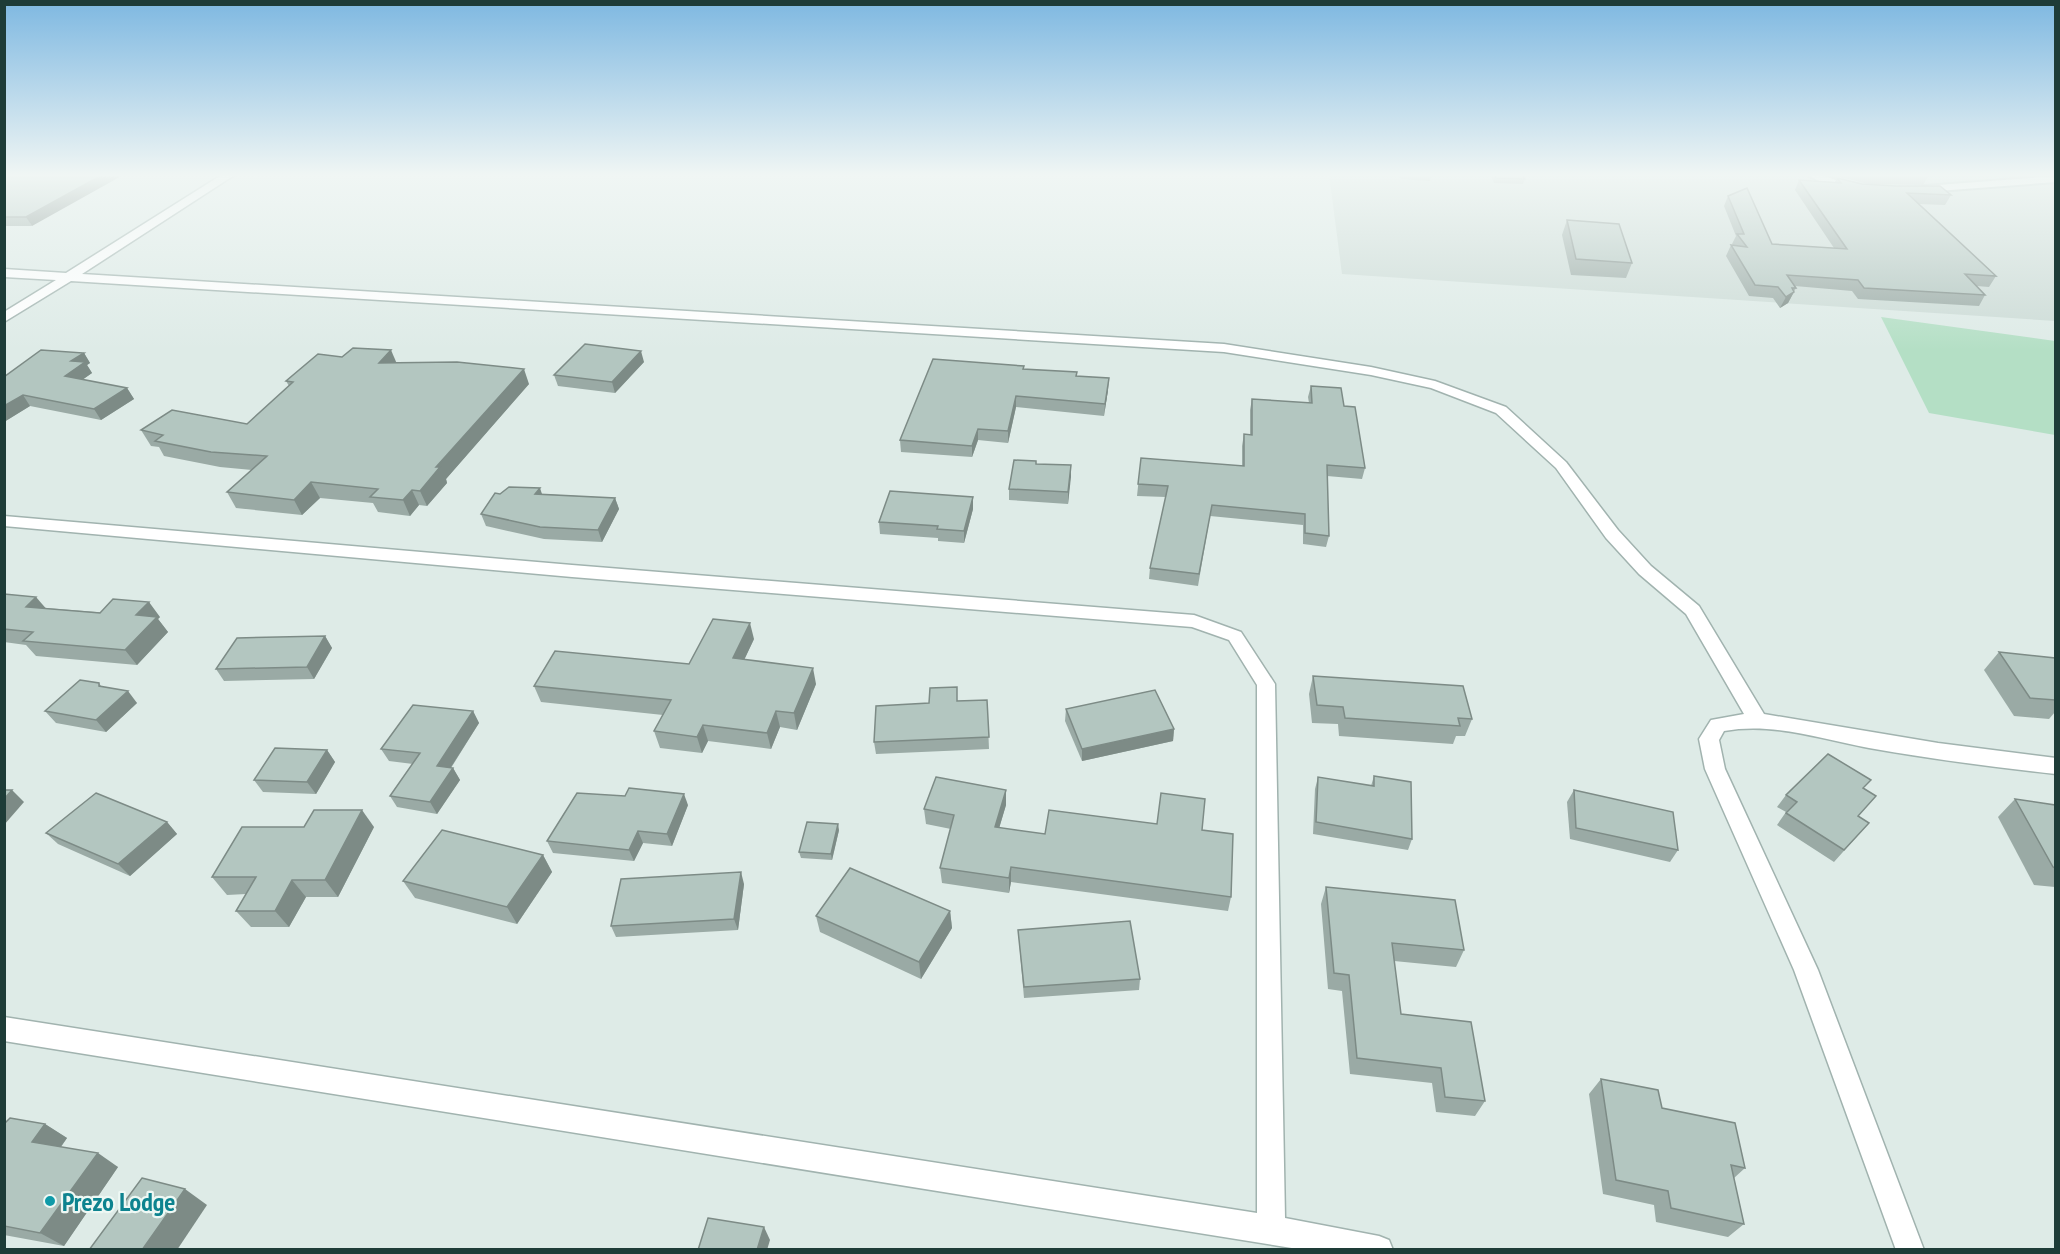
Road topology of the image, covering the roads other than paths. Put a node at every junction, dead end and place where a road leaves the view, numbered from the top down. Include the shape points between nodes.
1 (140, 233) edge
2 (4, 273) edge
3 (70, 277) junction
4 (4, 318) edge
5 (4, 521) edge
6 (1758, 722) junction
7 (2055, 766) edge
8 (4, 1029) edge
9 (1271, 1229) junction
10 (1379, 1250) edge
11 (1910, 1250) edge

1 - 3 street
2 - 3 street
3 - 4 street
3 - 6 street via 1224,348 1435,385 1500,410 1562,465 1612,534 1645,570 1693,610
5 - 9 street via 1194,621 1235,636 1266,684
6 - 7 street via 1974,758
6 - 11 street via 1737,720 1718,725 1709,739 1715,769 1806,969
8 - 9 street
9 - 10 street

